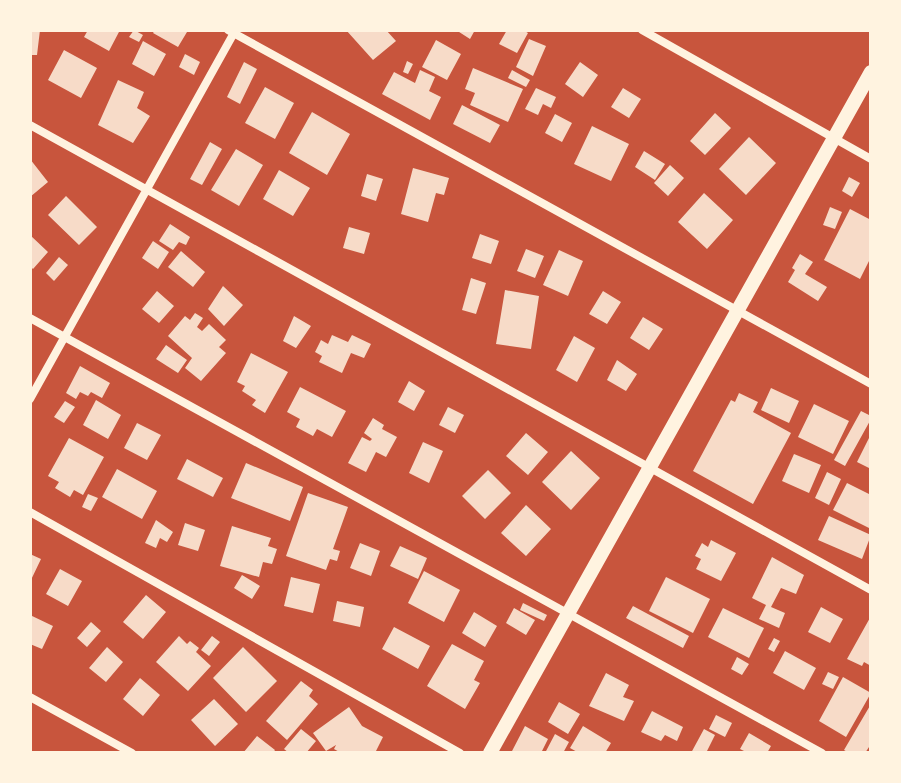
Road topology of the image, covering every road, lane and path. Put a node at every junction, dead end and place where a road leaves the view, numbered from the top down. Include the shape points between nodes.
1 (642, 30) edge
2 (232, 31) edge
3 (871, 72) edge
4 (30, 125) edge
5 (835, 139) junction
6 (871, 159) edge
7 (148, 189) junction
8 (740, 310) junction
9 (30, 318) edge
10 (64, 337) junction
11 (871, 384) edge
12 (30, 399) edge
13 (651, 468) junction
14 (30, 512) edge
15 (871, 590) edge
16 (568, 613) junction
17 (30, 697) edge
18 (132, 753) edge
19 (460, 753) edge
20 (490, 753) edge
21 (822, 753) edge

1 - 5 street
2 - 7 street
2 - 8 street
3 - 5 street
4 - 7 street
5 - 6 street
5 - 8 street
7 - 10 street
7 - 13 street
8 - 11 street
8 - 13 street
9 - 10 street
10 - 12 street
10 - 16 street
13 - 15 street
13 - 16 street
14 - 19 street
16 - 20 street
16 - 21 street
17 - 18 street

